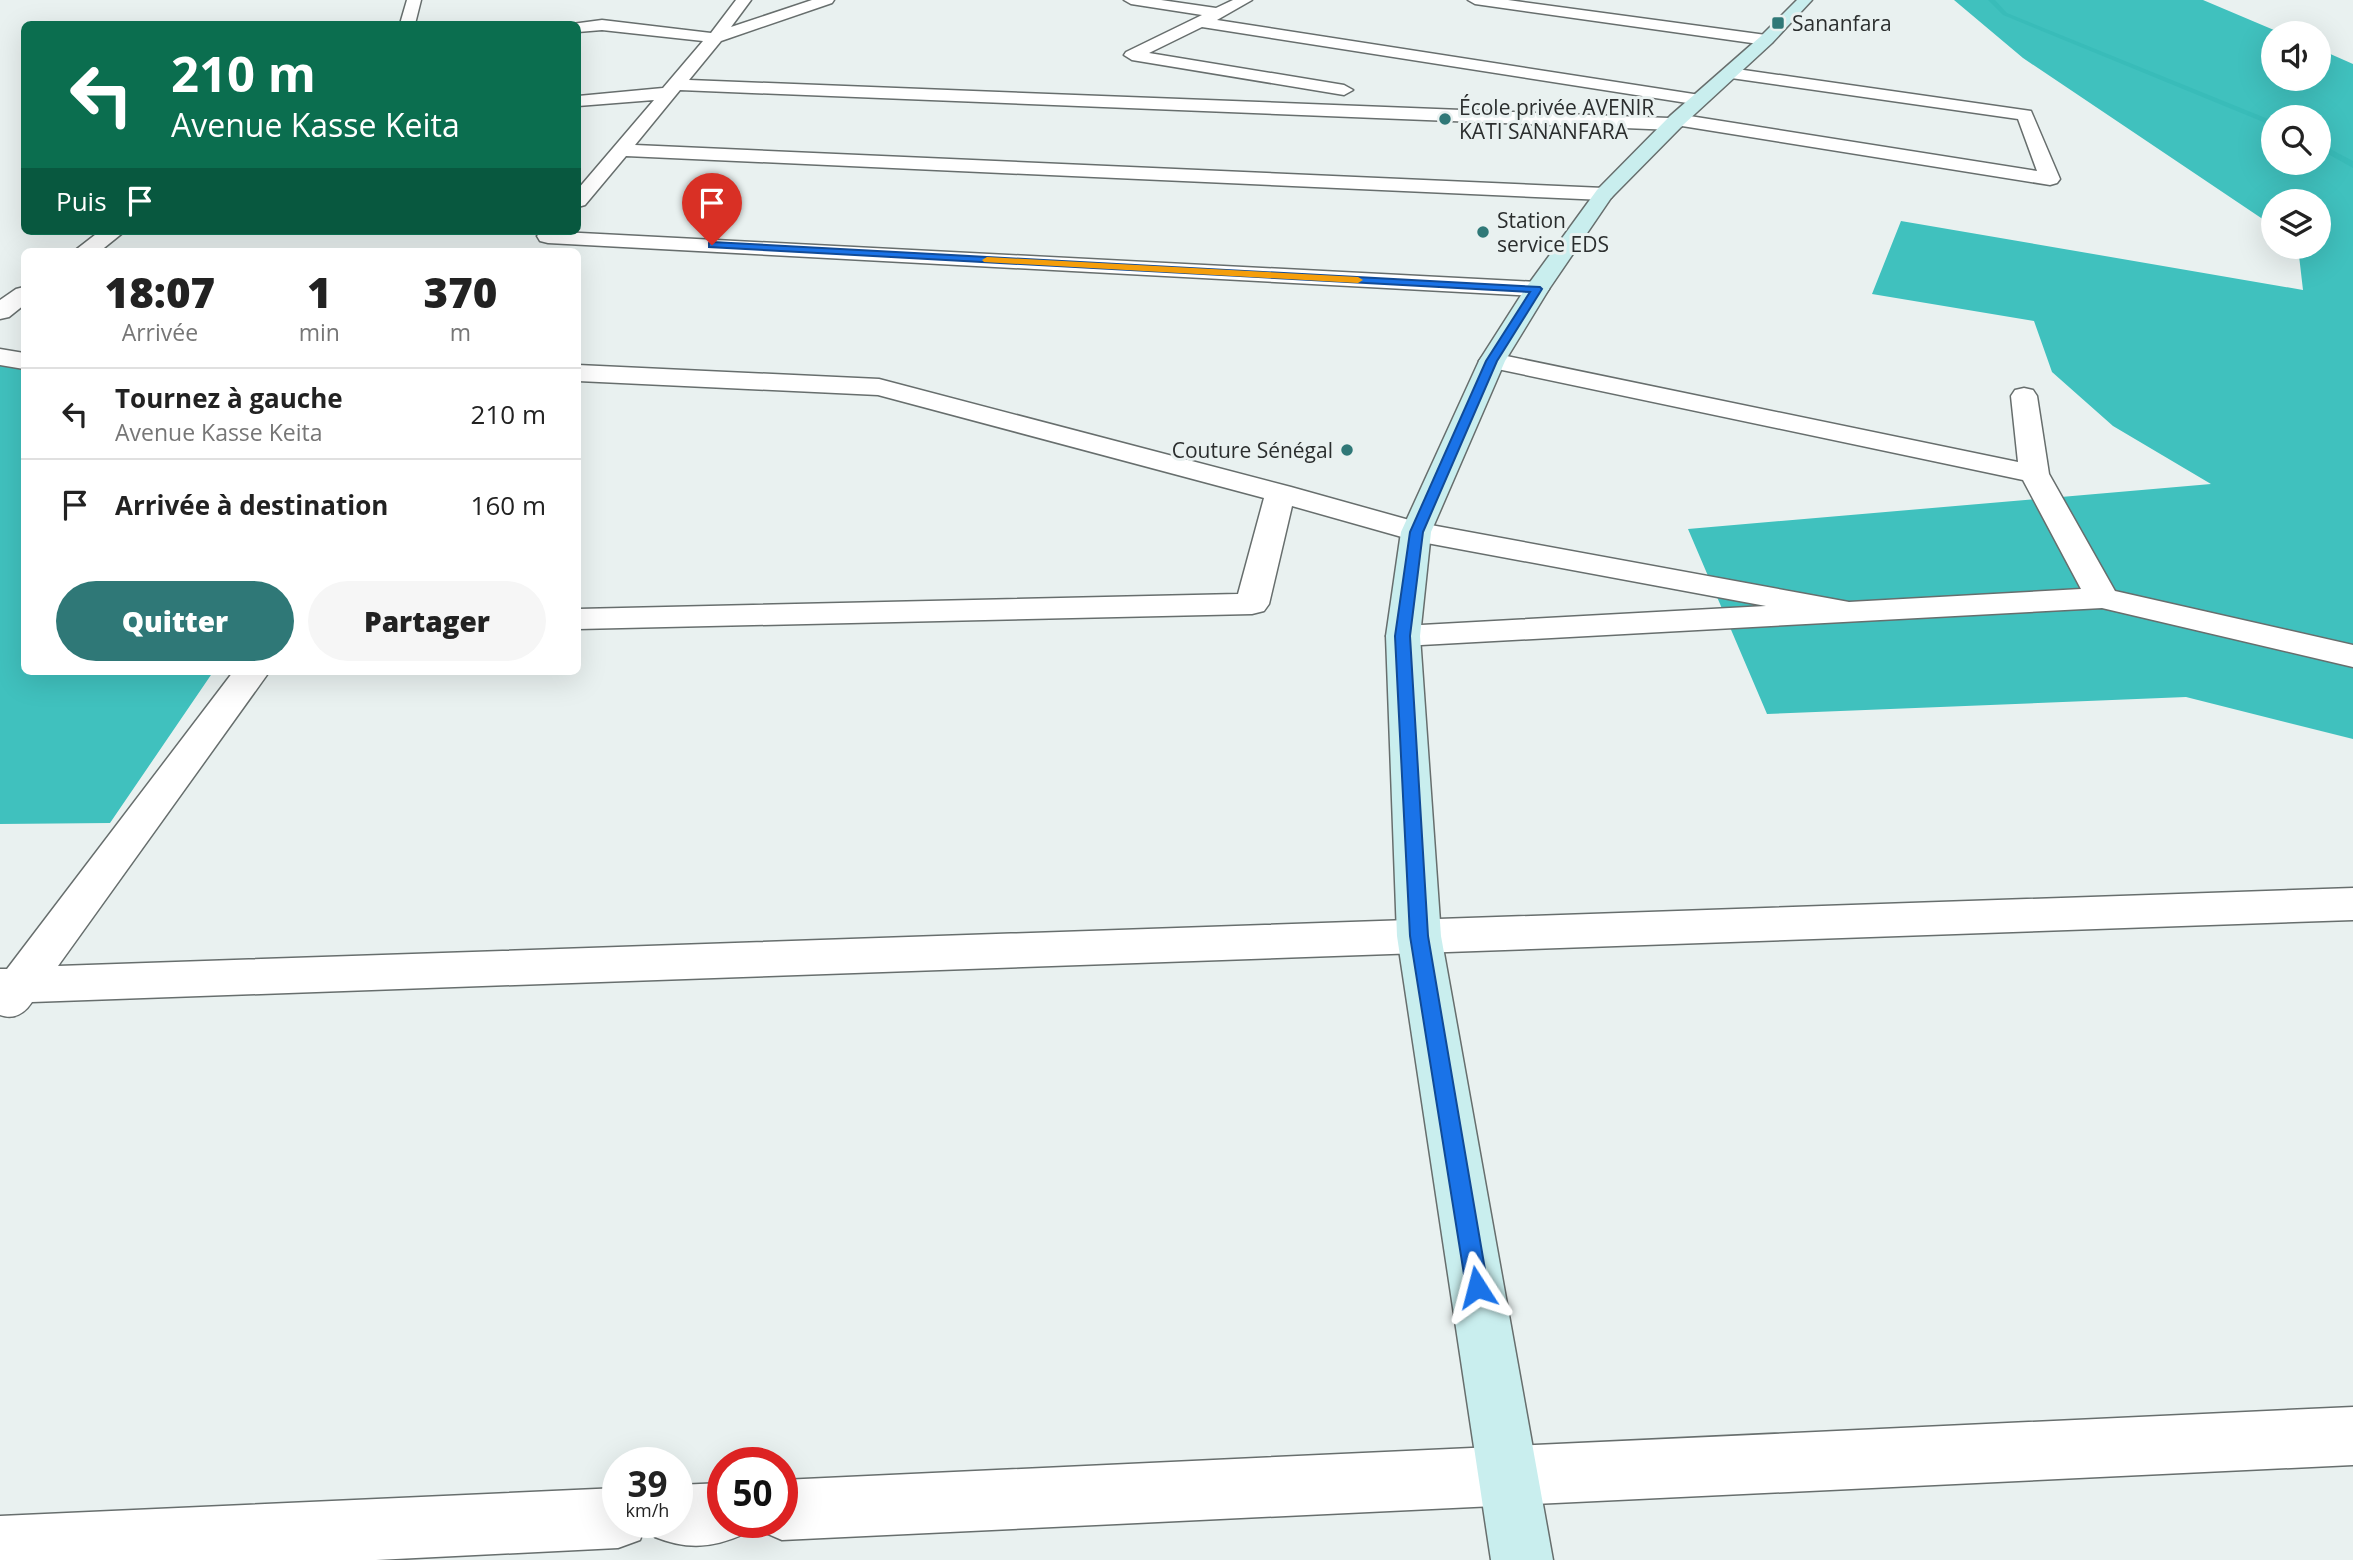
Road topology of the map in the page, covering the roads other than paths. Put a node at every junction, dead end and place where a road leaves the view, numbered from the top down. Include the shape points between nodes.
1 (414, 0) edge
2 (744, 0) edge
3 (827, 0) edge
4 (1132, 0) edge
5 (1245, 0) edge
6 (1475, 0) edge
7 (1805, 0) edge
8 (1218, 13) junction
9 (409, 21) edge
10 (1201, 22) junction
11 (581, 26) edge
12 (715, 38) junction
13 (1766, 40) junction
14 (1730, 72) junction
15 (672, 89) junction
16 (581, 102) edge
17 (1683, 114) junction
18 (1506, 117) junction
19 (620, 150) junction
20 (1604, 194) junction
21 (581, 197) edge
22 (108, 235) edge
23 (544, 240) edge
24 (90, 248) edge
25 (1537, 289) junction
26 (21, 296) edge
27 (0, 312) edge
28 (0, 357) edge
29 (21, 360) edge
30 (1492, 361) junction
31 (581, 373) edge
32 (2024, 396) dead end
33 (2035, 474) junction
34 (1280, 493) junction
35 (1416, 532) junction
36 (2102, 598) junction
37 (1851, 612) junction
38 (581, 619) edge
39 (1402, 636) junction
40 (2353, 656) edge
41 (249, 675) edge
42 (2353, 904) edge
43 (1419, 936) junction
44 (7, 995) edge
45 (2353, 1436) edge
46 (1508, 1475) junction
47 (798, 1509) edge
48 (602, 1519) edge
49 (0, 1547) edge
50 (1522, 1560) edge

1 - 9 street
2 - 12 street
3 - 12 street
4 - 8 street
5 - 8 street
6 - 13 street
7 - 13 main road
8 - 10 street
10 - 17 street
10 - 18 street via 1132,55
11 - 12 street via 602,19
12 - 15 street
13 - 14 main road
14 - 17 main road
14 - 17 street via 2025,115 2050,179
15 - 16 street
15 - 18 street
15 - 19 street
17 - 18 street
17 - 20 main road
19 - 20 street
19 - 21 street
20 - 25 main road
22 - 24 street
23 - 25 street
25 - 30 main road
26 - 27 street
28 - 29 street
30 - 33 street
30 - 35 main road
31 - 34 street via 879,387
32 - 33 street
33 - 36 street
34 - 35 street
34 - 38 street via 1252,604
35 - 37 street
35 - 39 main road
36 - 37 street
36 - 40 street
37 - 39 street
39 - 43 main road
41 - 44 street
42 - 43 street
43 - 44 street
43 - 46 main road
45 - 46 street
46 - 47 street
46 - 50 main road
48 - 49 street

